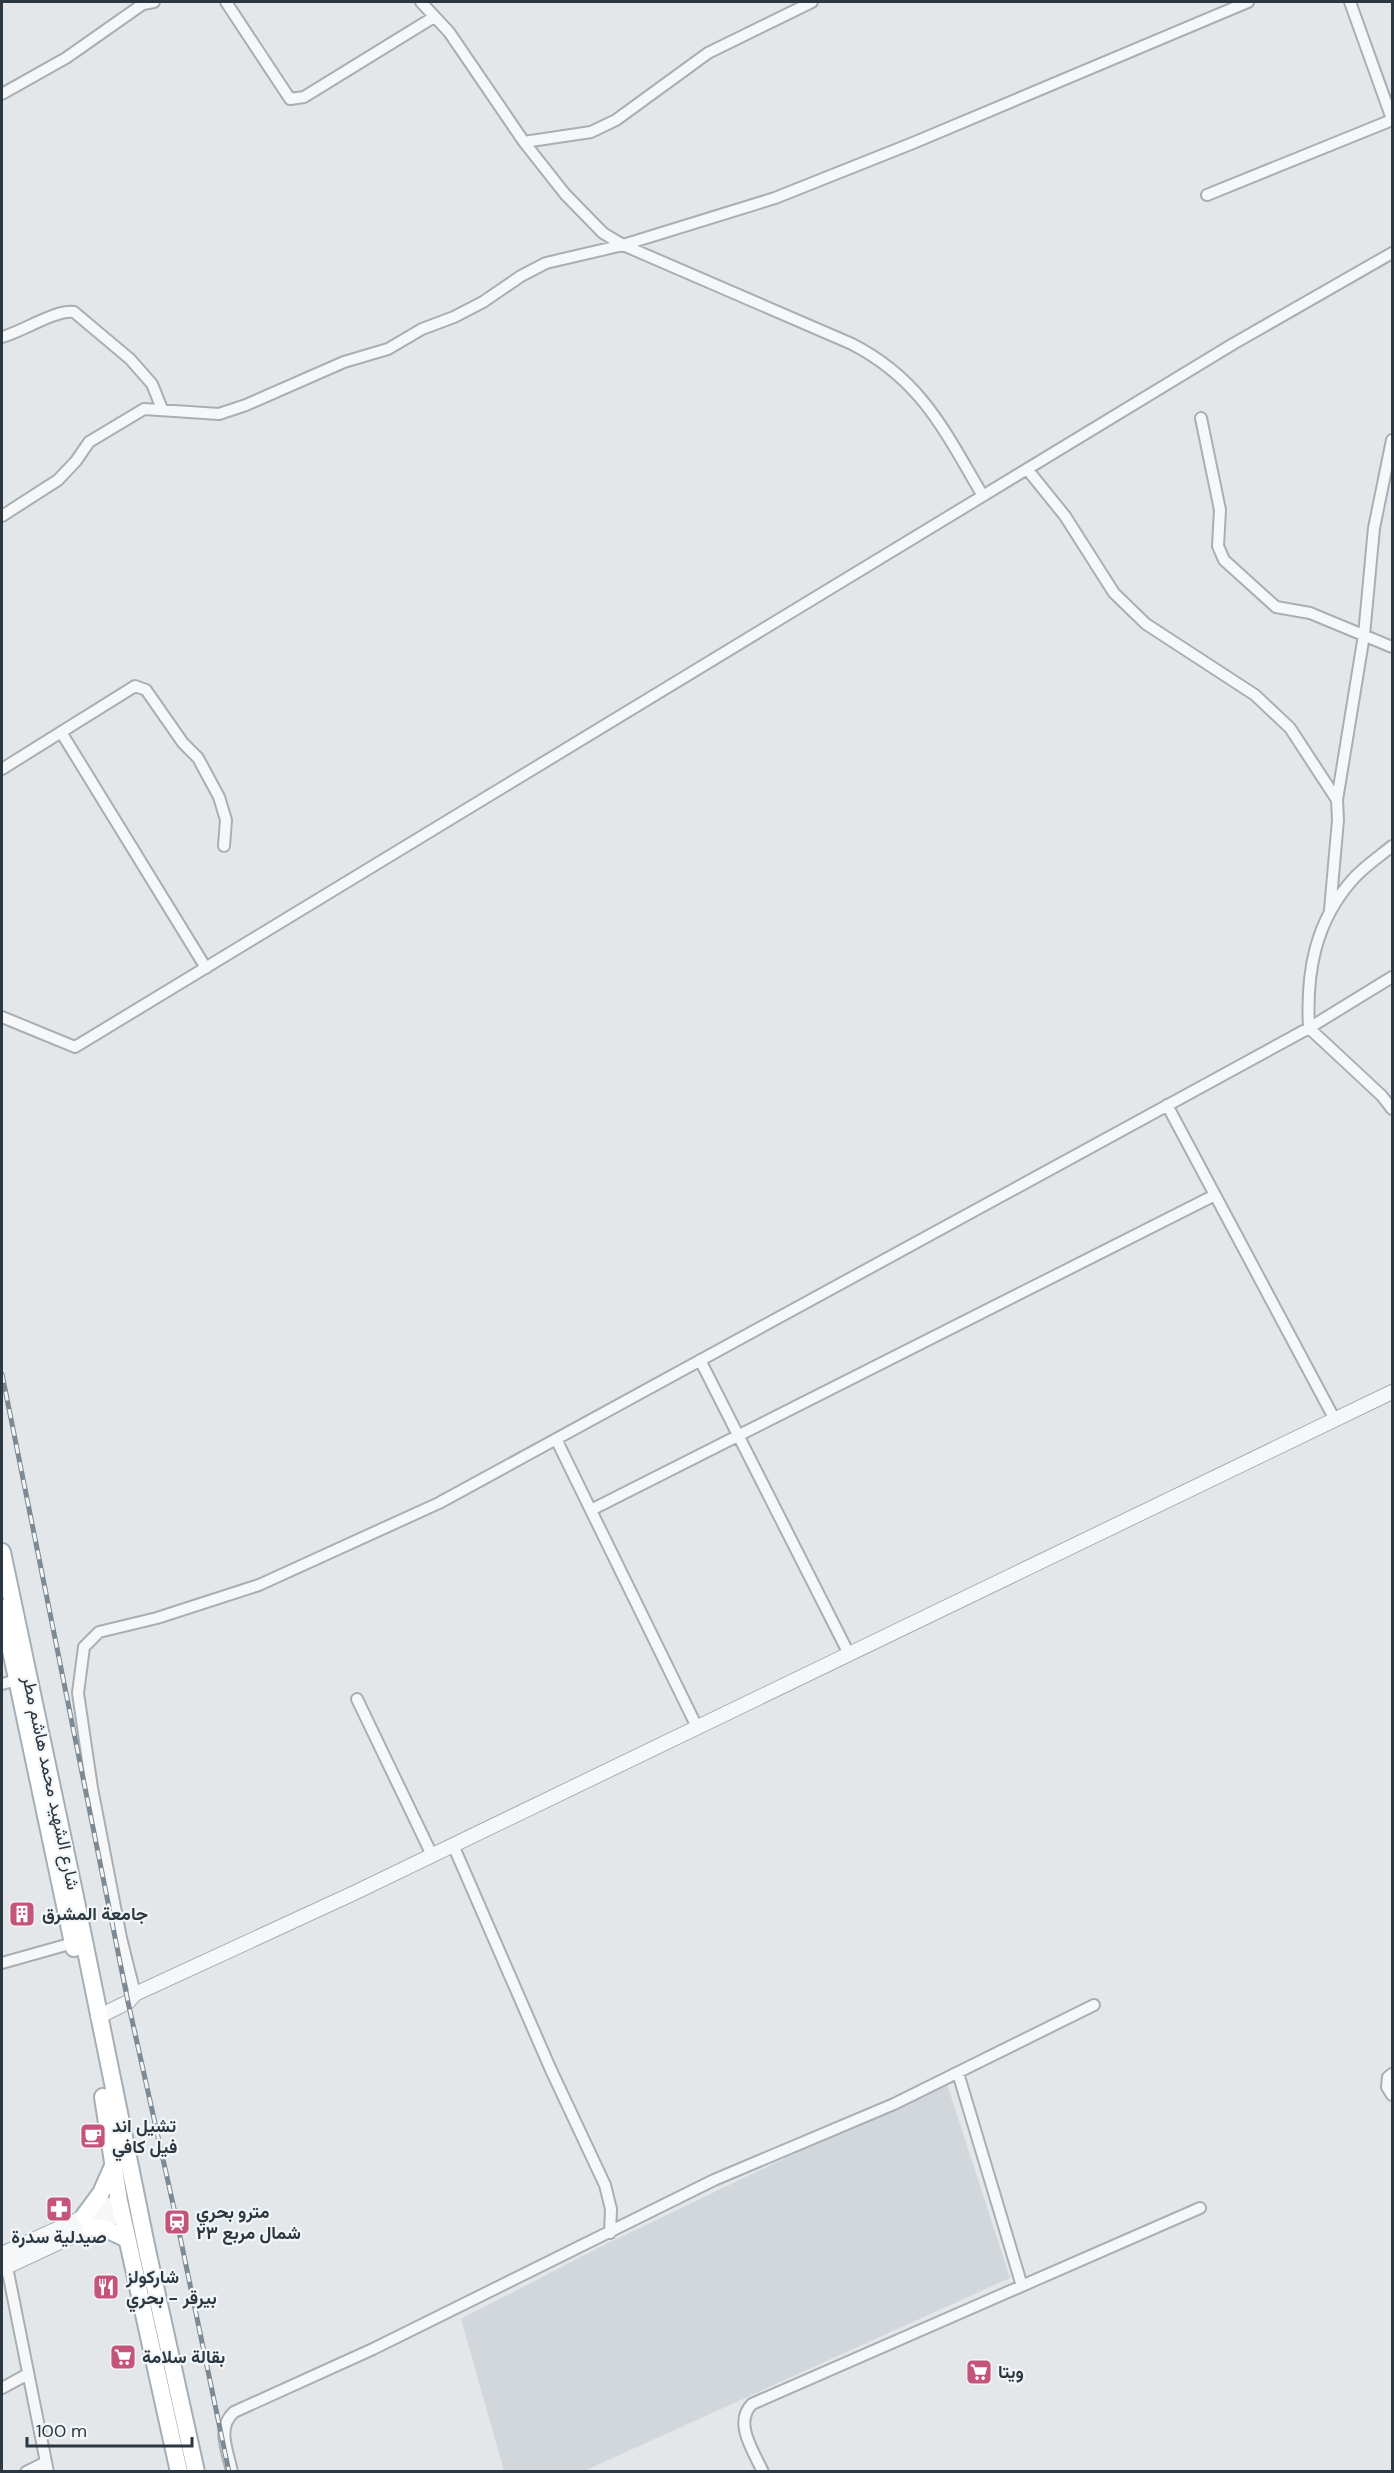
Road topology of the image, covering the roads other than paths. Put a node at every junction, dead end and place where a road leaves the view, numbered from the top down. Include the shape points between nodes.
1 (154, 2) edge
2 (226, 2) edge
3 (420, 2) edge
4 (812, 2) edge
5 (1248, 2) edge
6 (1350, 2) edge
7 (435, 17) junction
8 (2, 94) edge
9 (1392, 119) edge
10 (524, 142) junction
11 (1207, 195) dead end
12 (623, 245) junction
13 (1392, 253) edge
14 (2, 337) edge
15 (162, 409) junction
16 (1201, 418) dead end
17 (1392, 440) edge
18 (1028, 469) junction
19 (983, 496) junction
20 (2, 516) edge
21 (1364, 635) junction
22 (1392, 647) edge
23 (61, 732) junction
24 (2, 769) edge
25 (1337, 800) junction
26 (224, 846) dead end
27 (1392, 846) edge
28 (1330, 910) junction
29 (206, 968) junction
30 (1392, 977) edge
31 (2, 1017) edge
32 (1309, 1028) junction
33 (1392, 1089) edge
34 (1382, 1096) junction
35 (1167, 1105) junction
36 (1392, 1108) edge
37 (1215, 1195) junction
38 (700, 1360) junction
39 (1392, 1392) edge
40 (1334, 1418) junction
41 (739, 1436) junction
42 (556, 1438) junction
43 (591, 1510) junction
44 (2, 1552) edge
45 (2, 1608) edge
46 (849, 1654) junction
47 (9, 1682) edge
48 (357, 1699) dead end
49 (697, 1727) junction
50 (453, 1845) junction
51 (432, 1856) junction
52 (73, 1943) junction
53 (2, 1963) edge
54 (135, 1994) junction
55 (1094, 2005) dead end
56 (98, 2017) junction
57 (958, 2073) junction
58 (1392, 2074) edge
59 (1392, 2095) edge
60 (114, 2165) junction
61 (120, 2207) junction
62 (1200, 2208) dead end
63 (87, 2222) junction
64 (610, 2233) junction
65 (127, 2239) junction
66 (3, 2263) edge
67 (1022, 2286) junction
68 (28, 2374) junction
69 (2, 2388) edge
70 (47, 2467) edge
71 (762, 2471) edge
72 (26, 2472) edge
73 (179, 2472) edge
74 (196, 2472) edge
75 (232, 2472) edge

1 - 8 street via 143,4 66,57
2 - 7 street via 290,99 304,97
3 - 7 street
4 - 10 street via 708,52 616,120 591,132
5 - 12 street via 775,198
6 - 9 street
7 - 10 street
9 - 11 street
10 - 12 street via 584,215
12 - 15 street via 546,263 483,302 388,349 344,362 246,405 219,414
12 - 19 street via 879,359 924,400
13 - 18 street
14 - 15 street via 64,311 74,312 130,359 152,384
15 - 20 street via 144,409 89,442 58,480
16 - 21 street via 1220,510 1218,546 1224,560 1272,605 1305,612
17 - 21 street via 1374,528
18 - 19 street
18 - 25 street via 1065,516 1114,593 1146,624 1255,694 1290,728
19 - 29 street
21 - 22 street
21 - 25 street
23 - 24 street
23 - 26 street via 135,686 146,690 198,758 219,797 226,820
23 - 29 street
25 - 28 street
27 - 28 street via 1354,878
28 - 32 street via 1312,959 1307,993
29 - 31 street via 75,1047
30 - 32 street
32 - 34 street
32 - 35 street
33 - 34 street
34 - 36 street
35 - 37 street
35 - 38 street
37 - 40 street
37 - 41 street
38 - 41 street
38 - 42 street
39 - 40 street
40 - 46 street
41 - 43 street
41 - 46 street
42 - 43 street
42 - 54 street via 439,1503 318,1559 259,1585 99,1632 84,1647 78,1693 85,1741
43 - 49 street
44 - 56 main road, شارع الشهيد محمد هاشم مطر
45 - 47 main road, شارع الشهيد محمد هاشم مطر
46 - 49 street
47 - 52 main road, شارع الشهيد محمد هاشم مطر
48 - 51 street
49 - 50 street
50 - 51 street
50 - 64 street via 605,2185 611,2209
51 - 54 street
52 - 53 street
52 - 60 main road, شارع الشهيد محمد هاشم مطر
54 - 56 street via 128,2002
55 - 57 street
56 - 74 main road, شارع الشهيد محمد هاشم مطر
57 - 64 street via 714,2180
57 - 67 street
58 - 59 street via 1387,2087
60 - 61 main road, شارع الشهيد محمد هاشم مطر
60 - 63 main road
61 - 63 street
61 - 65 main road, شارع الشهيد محمد هاشم مطر
62 - 67 street
63 - 65 main road
63 - 66 street
64 - 75 street via 382,2345 234,2412 223,2432
65 - 73 main road, شارع الشهيد محمد هاشم مطر
66 - 68 street
67 - 71 street via 752,2404 743,2423
68 - 69 street
68 - 70 street
70 - 72 street

